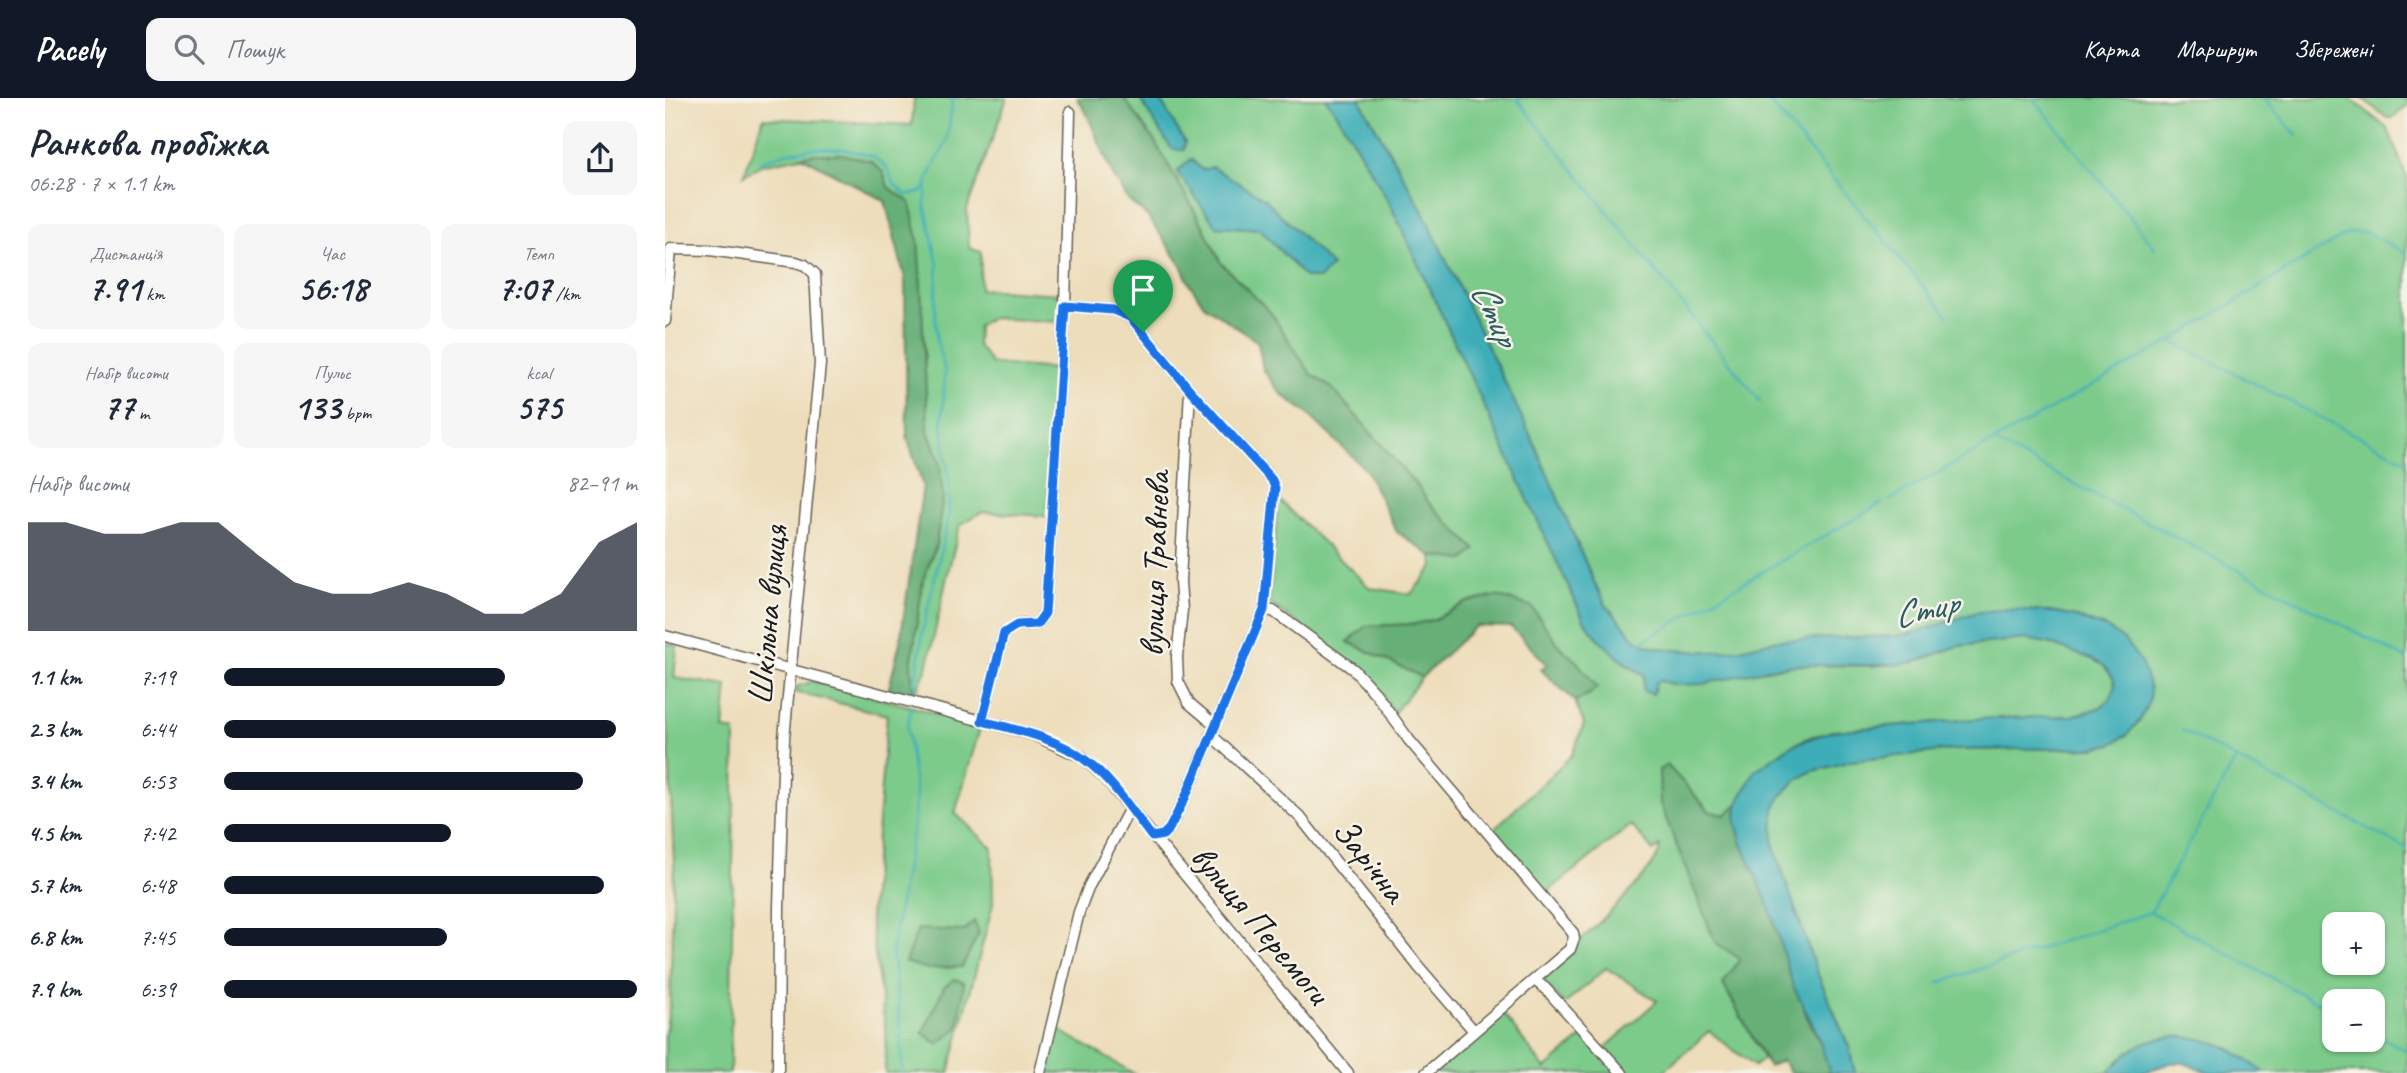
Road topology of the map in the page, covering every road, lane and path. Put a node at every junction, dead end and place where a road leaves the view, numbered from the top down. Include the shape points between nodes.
1 (1070, 112) dead end
2 (1065, 306) junction
3 (665, 321) edge
4 (1190, 390) junction
5 (1264, 610) junction
6 (665, 636) edge
7 (789, 671) junction
8 (982, 721) junction
9 (1213, 730) junction
10 (1130, 808) junction
11 (1152, 837) junction
12 (1534, 980) junction
13 (1474, 1031) junction
14 (778, 1073) edge
15 (1040, 1073) edge
16 (1348, 1073) edge
17 (1426, 1073) edge
18 (1622, 1073) edge

1 - 2 street
2 - 4 street via 1113,310 1130,317
2 - 8 street via 1045,613 1037,624 1017,625 1004,633
3 - 7 street, Шкільна вулиця via 671,249 711,250 805,265 815,274 820,364
4 - 5 street via 1275,488
4 - 9 street, вулиця Травнева via 1177,670 1182,692
5 - 9 street
5 - 12 street via 1273,611 1353,669 1573,933 1570,949
6 - 7 street, вулиця Перемоги
7 - 8 street, вулиця Перемоги
7 - 14 street, Шкільна вулиця via 779,894
8 - 10 street, вулиця Перемоги via 1034,735 1082,757
9 - 11 street via 1169,829
9 - 13 street, Зарічна via 1300,817
10 - 11 street, вулиця Перемоги
10 - 15 street via 1079,912
11 - 16 street, вулиця Перемоги
12 - 13 street
12 - 18 street
13 - 17 street

